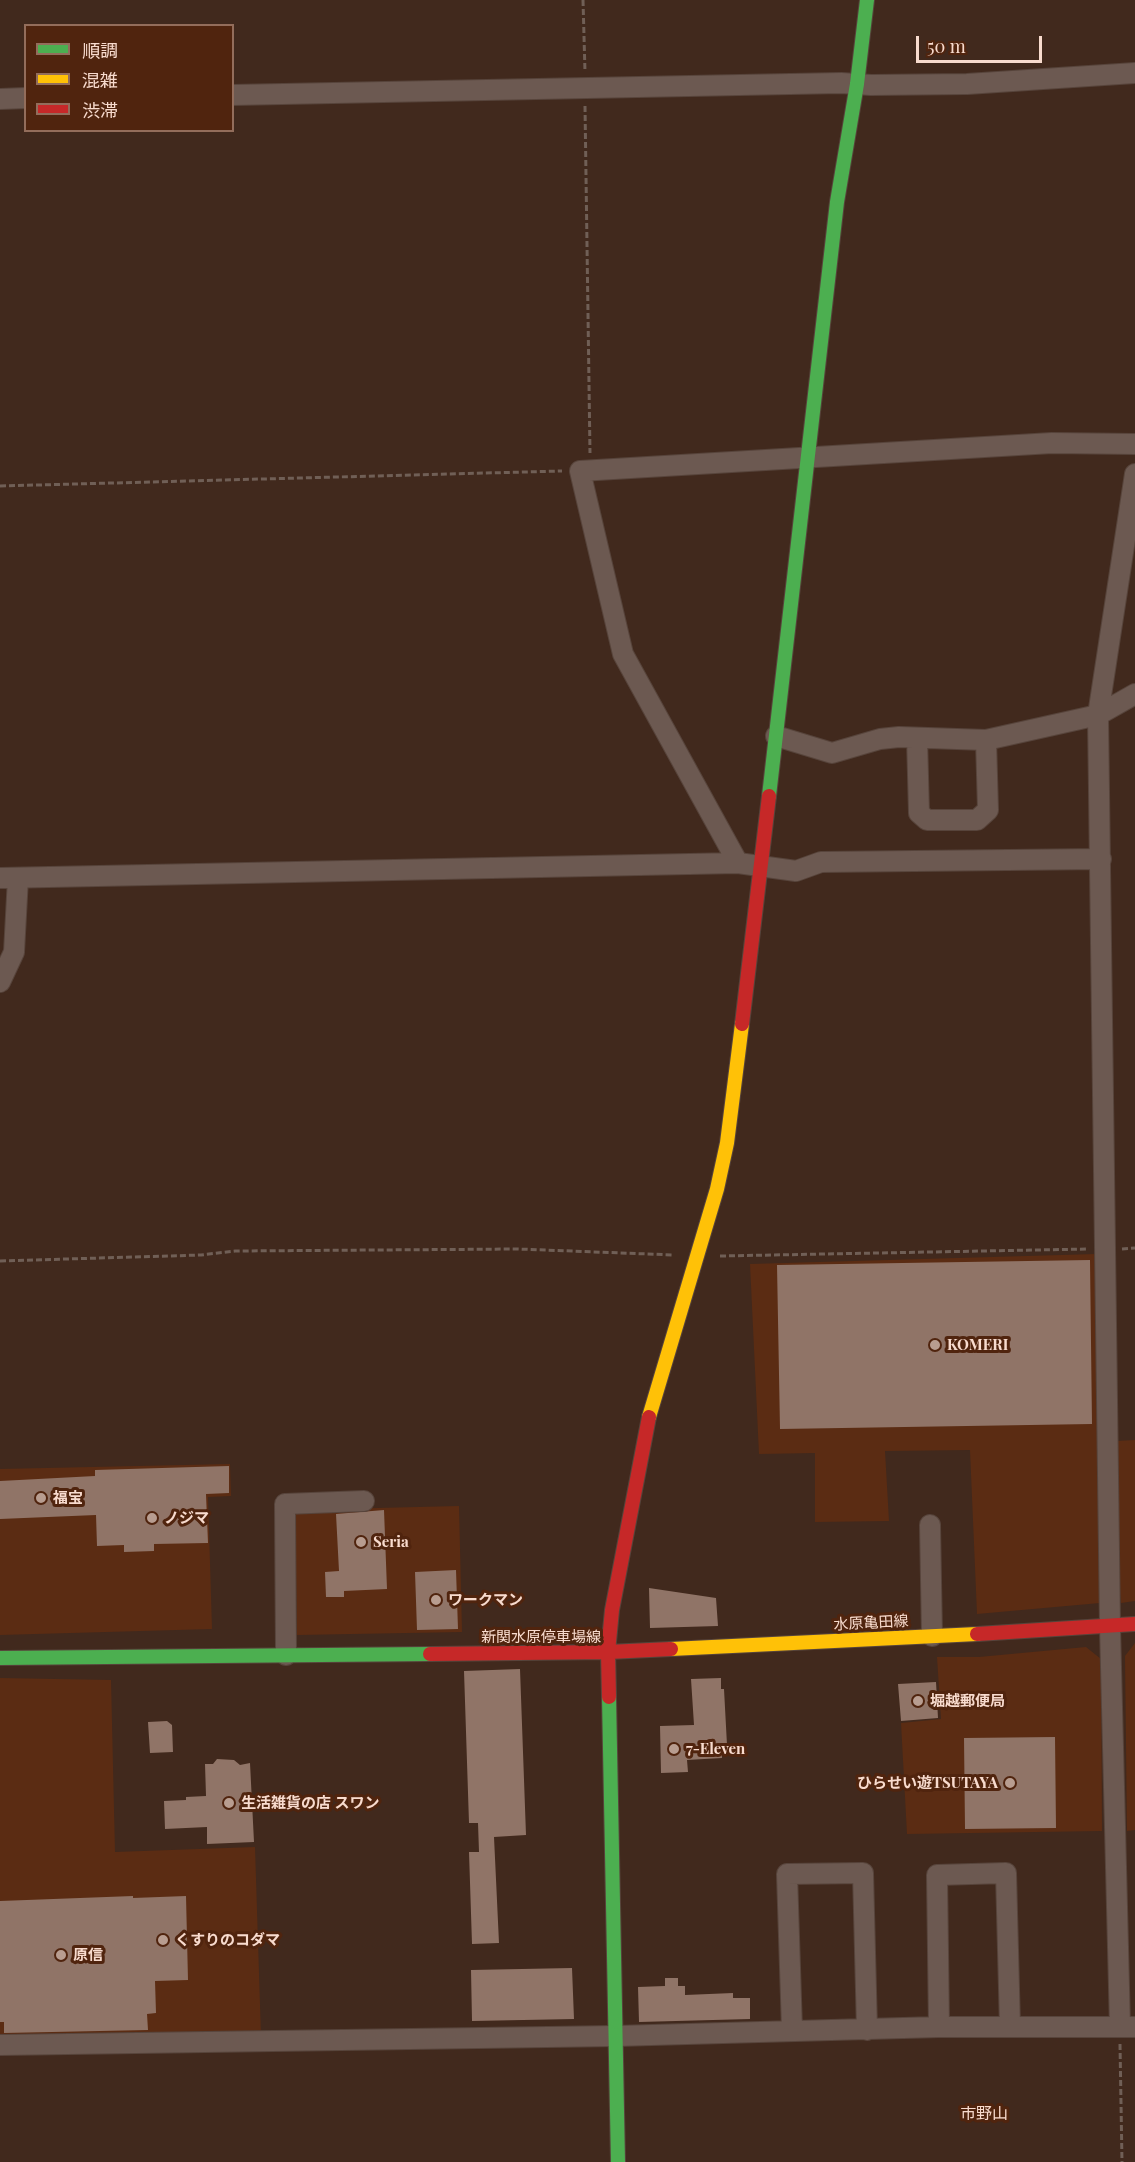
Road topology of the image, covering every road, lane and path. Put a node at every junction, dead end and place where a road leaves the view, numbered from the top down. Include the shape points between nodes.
1 (583, 0) edge
2 (867, 0) edge
3 (1135, 73) edge
4 (857, 84) junction
5 (585, 88) junction
6 (234, 95) edge
7 (24, 98) edge
8 (0, 99) edge
9 (1135, 444) edge
10 (808, 457) junction
11 (585, 470) junction
12 (1135, 474) edge
13 (0, 486) edge
14 (1135, 694) edge
15 (1098, 715) junction
16 (776, 736) junction
17 (918, 738) junction
18 (986, 740) junction
19 (1101, 859) junction
20 (738, 863) junction
21 (761, 867) junction
22 (9, 878) edge
23 (0, 982) edge
24 (1106, 1249) junction
25 (696, 1256) junction
26 (0, 1261) edge
27 (364, 1502) dead end
28 (930, 1525) dead end
29 (1135, 1624) edge
30 (1110, 1627) junction
31 (932, 1636) junction
32 (608, 1652) junction
33 (286, 1655) junction
34 (0, 1658) edge
35 (939, 2027) junction
36 (1010, 2027) junction
37 (1128, 2027) edge
38 (792, 2030) junction
39 (867, 2030) junction
40 (616, 2036) junction
41 (0, 2045) edge
42 (618, 2162) edge
43 (1122, 2162) edge

1 - 5 path
2 - 4 street
3 - 4 street via 967,84
4 - 5 street
4 - 10 street via 837,202
5 - 6 street
5 - 11 path
7 - 8 street
9 - 10 street via 1052,443
10 - 11 street
10 - 16 street
11 - 13 path
11 - 20 street via 623,654
12 - 15 street
14 - 15 street
15 - 18 street
15 - 19 street
16 - 17 street via 832,753 880,739
16 - 21 street
17 - 18 street
17 - 18 street via 920,813 927,820 977,820 988,810
19 - 21 street via 821,862 796,871
19 - 24 street
20 - 21 street
20 - 22 street
21 - 25 street via 727,1143
22 - 23 street via 14,952
24 - 25 path
24 - 30 street
25 - 26 path via 506,1249 235,1251
25 - 32 street via 647,1424 612,1610
27 - 33 street via 285,1504
28 - 31 street
29 - 30 street, 水原亀田線
30 - 31 street, 水原亀田線
30 - 37 street
31 - 32 street, 水原亀田線
32 - 33 street, 新関水原停車場線
32 - 40 street, 新関水原停車場線
33 - 34 street, 新関水原停車場線
35 - 36 street
35 - 36 street via 938,1875 1006,1873
35 - 39 street
36 - 37 street
37 - 43 path
38 - 39 street
38 - 39 street via 787,1874 863,1873
38 - 40 street
40 - 41 street
40 - 42 street, 新関水原停車場線

